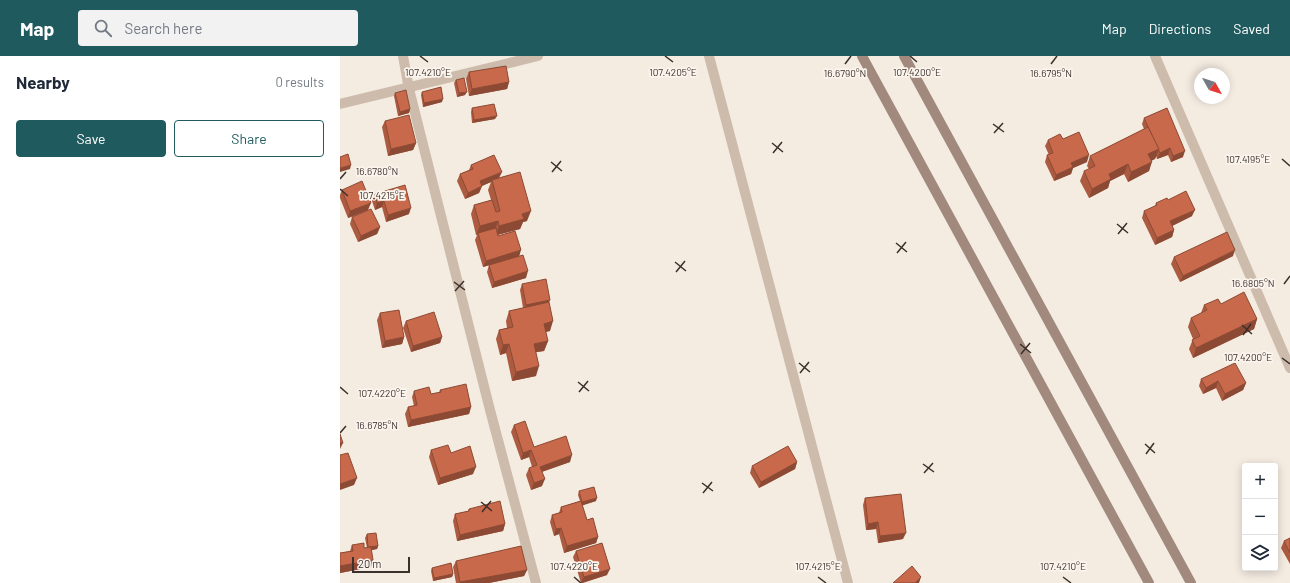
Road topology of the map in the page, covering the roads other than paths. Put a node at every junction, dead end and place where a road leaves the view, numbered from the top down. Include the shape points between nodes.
1 (403, 56) edge
2 (538, 56) edge
3 (709, 56) edge
4 (862, 56) edge
5 (904, 56) edge
6 (1155, 56) edge
7 (410, 89) junction
8 (340, 104) edge
9 (1290, 368) edge
10 (536, 583) edge
11 (848, 583) edge
12 (1149, 583) edge
13 (1191, 583) edge

1 - 7 street
2 - 7 street
3 - 11 street
4 - 12 main road
5 - 13 main road
6 - 9 street
7 - 8 street
7 - 10 street

